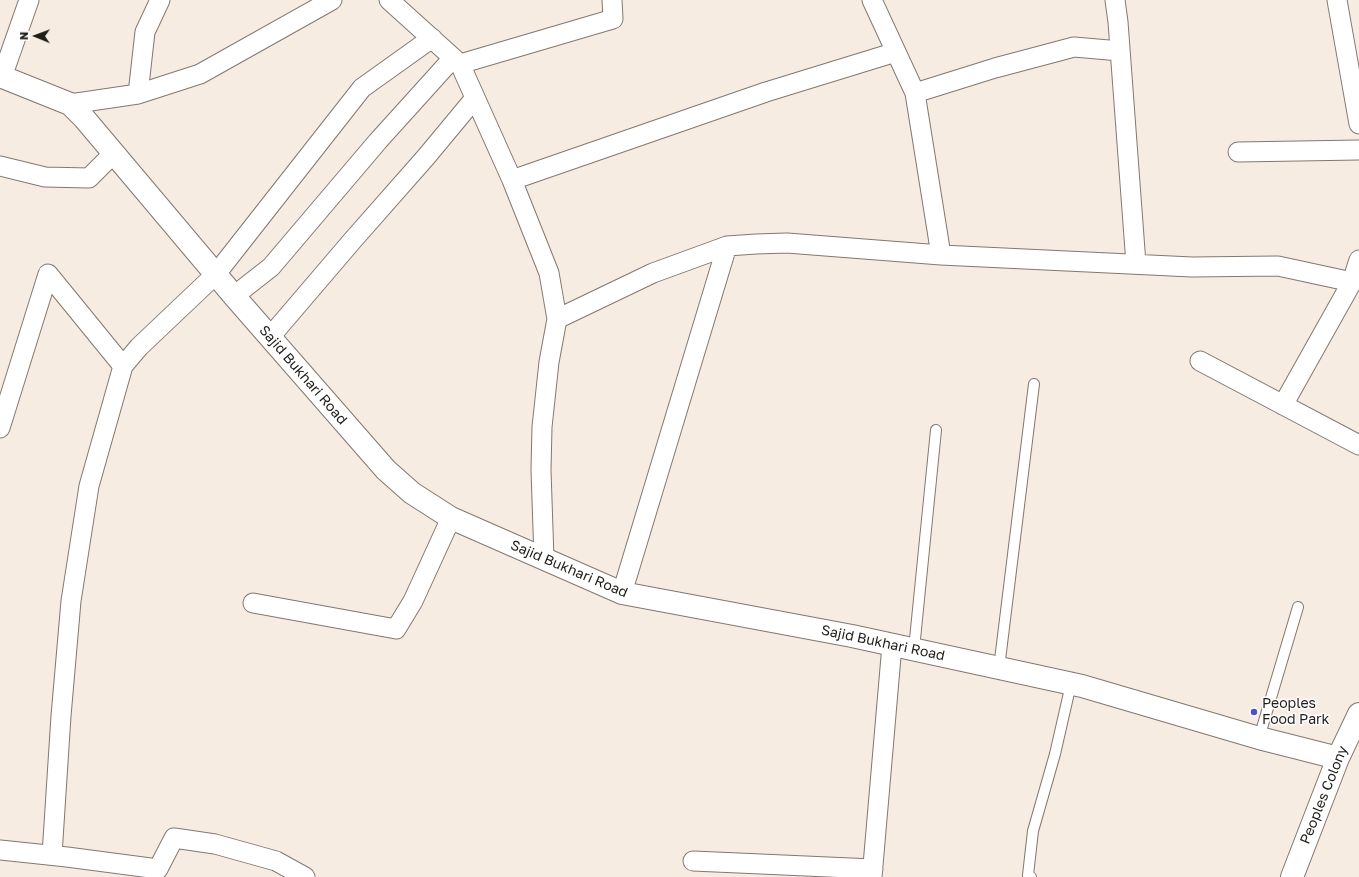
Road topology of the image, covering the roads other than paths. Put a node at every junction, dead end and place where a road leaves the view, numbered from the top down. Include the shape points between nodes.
1 (29, 0) edge
2 (160, 0) edge
3 (332, 0) edge
4 (389, 0) edge
5 (612, 0) edge
6 (873, 0) edge
7 (1115, 0) edge
8 (1337, 0) edge
9 (432, 38) junction
10 (1120, 51) junction
11 (896, 52) junction
12 (457, 61) junction
13 (1, 76) edge
14 (915, 93) junction
15 (138, 94) junction
16 (475, 98) junction
17 (70, 104) junction
18 (1359, 124) edge
19 (1359, 150) edge
20 (1238, 152) dead end
21 (113, 154) junction
22 (0, 166) edge
23 (512, 180) junction
24 (728, 246) junction
25 (941, 255) junction
26 (1359, 260) edge
27 (1136, 264) junction
28 (216, 274) junction
29 (1352, 282) junction
30 (234, 296) junction
31 (557, 319) junction
32 (270, 337) junction
33 (1200, 361) dead end
34 (123, 366) junction
35 (1034, 384) dead end
36 (1284, 405) junction
37 (0, 428) edge
38 (936, 430) dead end
39 (1359, 445) edge
40 (451, 518) junction
41 (544, 559) junction
42 (622, 593) junction
43 (253, 603) dead end
44 (1298, 607) dead end
45 (892, 645) junction
46 (914, 650) junction
47 (999, 668) junction
48 (1071, 684) junction
49 (1359, 714) edge
50 (1259, 738) junction
51 (1338, 758) junction
52 (0, 850) edge
53 (52, 855) junction
54 (694, 861) dead end
55 (275, 869) edge
56 (157, 873) edge
57 (873, 873) edge
58 (306, 877) edge
59 (1031, 877) edge
60 (1292, 877) edge

1 - 13 street
2 - 15 street via 145,32
3 - 15 street via 200,74
4 - 9 street
5 - 12 street via 613,19
6 - 11 street
7 - 10 street
8 - 18 street
9 - 12 street
9 - 28 street via 362,88
10 - 14 street via 1074,47
10 - 27 street
11 - 14 street
11 - 23 street via 766,92
12 - 16 street
12 - 30 street via 378,142 271,267
13 - 17 street, Sajid Bukhari Road
14 - 25 street
15 - 17 street
16 - 23 street
16 - 32 street
17 - 21 street, Sajid Bukhari Road
19 - 20 street
21 - 22 street via 89,178 45,177
21 - 28 street, Sajid Bukhari Road
23 - 31 street via 549,272
24 - 25 street via 787,243
24 - 31 street via 653,273
24 - 42 street
25 - 27 street
26 - 29 street
27 - 29 street via 1192,267 1278,266
28 - 30 street, Sajid Bukhari Road
28 - 34 street via 139,347
29 - 36 street
30 - 32 street, Sajid Bukhari Road
31 - 41 street via 549,362 542,427
32 - 40 street, Sajid Bukhari Road via 386,470 412,493
33 - 36 street
34 - 37 street via 48,274
34 - 53 street via 89,486 71,601
35 - 47 lane
36 - 39 street
38 - 46 lane
40 - 41 street, Sajid Bukhari Road
40 - 43 street via 413,601 396,629
41 - 42 street, Sajid Bukhari Road
42 - 45 street, Sajid Bukhari Road
44 - 50 lane
45 - 46 street, Sajid Bukhari Road
45 - 57 street
46 - 47 street, Sajid Bukhari Road
47 - 48 street, Sajid Bukhari Road
48 - 50 street, Sajid Bukhari Road
48 - 59 lane via 1055,754 1033,831 1028,875
49 - 51 street, Peoples Colony
50 - 51 street, Sajid Bukhari Road
51 - 60 street, Peoples Colony
52 - 53 street
53 - 56 street
54 - 57 street
55 - 56 street via 215,844 174,838
55 - 58 street

